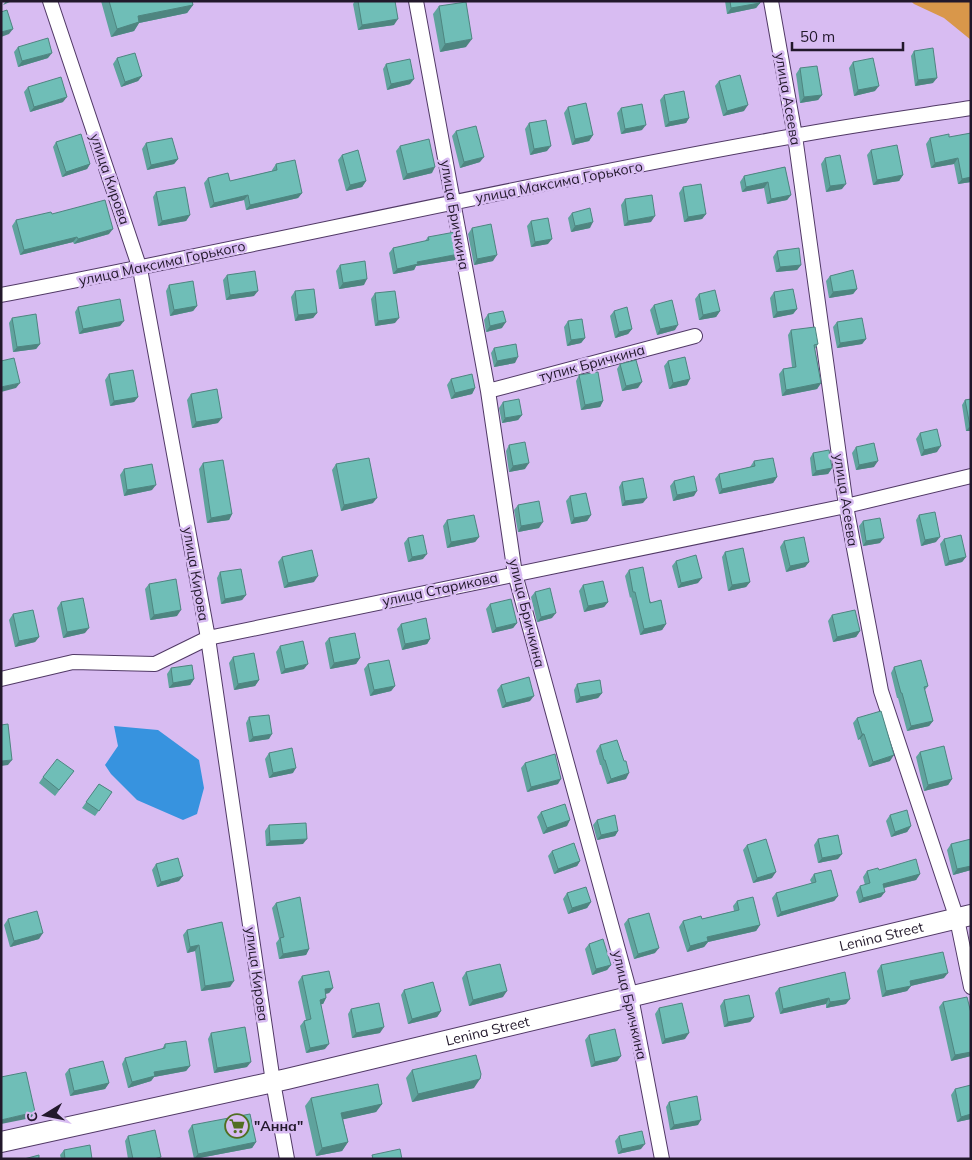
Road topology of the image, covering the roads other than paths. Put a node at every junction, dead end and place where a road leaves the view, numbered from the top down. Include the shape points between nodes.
1 (50, 1) edge
2 (416, 1) edge
3 (771, 1) edge
4 (971, 108) edge
5 (795, 136) junction
6 (453, 202) junction
7 (140, 268) junction
8 (1, 295) edge
9 (695, 336) dead end
10 (488, 391) junction
11 (971, 476) edge
12 (846, 506) junction
13 (515, 574) junction
14 (208, 638) junction
15 (1, 679) edge
16 (964, 917) edge
17 (971, 987) edge
18 (631, 997) junction
19 (273, 1082) junction
20 (1, 1142) edge
21 (287, 1159) edge
22 (662, 1159) edge

1 - 7 street, улица Кирова
2 - 6 street, улица Бричкина
3 - 5 street, улица Асеева
4 - 5 street, улица Максима Горького
5 - 6 street, улица Максима Горького
5 - 12 street, улица Асеева
6 - 7 street, улица Максима Горького
6 - 10 street, улица Бричкина
7 - 8 street, улица Максима Горького
7 - 14 street, улица Кирова
9 - 10 street, тупик Бричкина
10 - 13 street, улица Бричкина
11 - 12 street, улица Старикова
12 - 13 street, улица Старикова
12 - 16 street, улица Асеева via 881,691
13 - 14 street, улица Старикова
13 - 18 street, улица Бричкина
14 - 15 street, улица Старикова via 155,664 73,662
14 - 19 street, улица Кирова
16 - 17 street, улица Асеева
16 - 18 street, Lenina Street
18 - 19 street, Lenina Street
18 - 22 street, улица Бричкина
19 - 20 street, Lenina Street
19 - 21 street, улица Кирова

